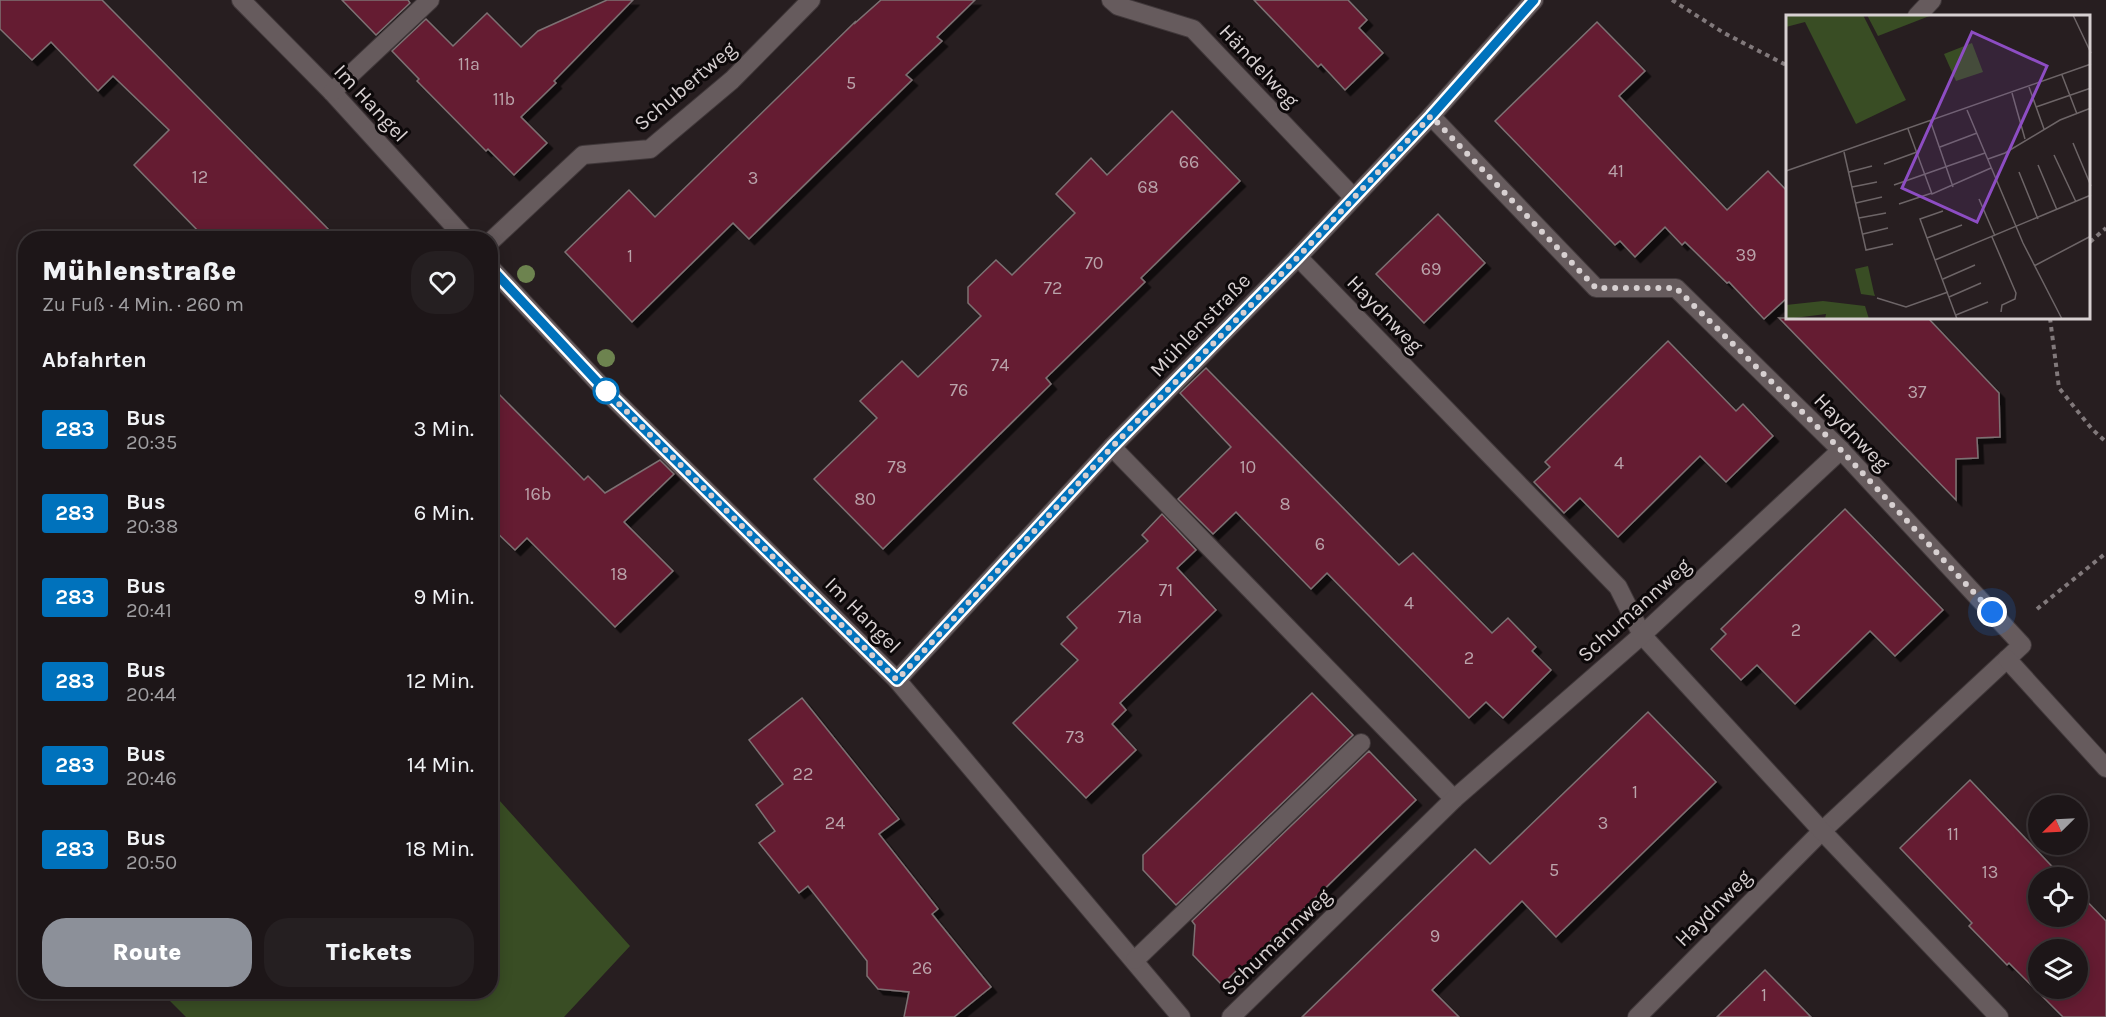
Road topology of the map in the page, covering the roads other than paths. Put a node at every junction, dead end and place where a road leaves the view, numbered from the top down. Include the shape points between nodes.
1 (241, 0) edge
2 (430, 0) edge
3 (811, 0) edge
4 (1111, 0) edge
5 (1534, 0) edge
6 (1932, 0) edge
7 (1918, 15) edge
8 (332, 92) junction
9 (1431, 116) junction
10 (1353, 198) junction
11 (459, 231) edge
12 (498, 235) edge
13 (1298, 257) junction
14 (498, 276) edge
15 (1112, 447) junction
16 (1841, 450) junction
17 (1642, 635) junction
18 (2007, 659) junction
19 (897, 680) junction
20 (1361, 742) dead end
21 (2106, 768) edge
22 (1455, 799) junction
23 (1822, 831) junction
24 (1135, 960) junction
25 (1182, 1017) edge
26 (1231, 1017) edge
27 (1637, 1017) edge
28 (1999, 1017) edge

1 - 8 street, Im Hangel
2 - 8 street
3 - 12 street, Schubertweg via 732,80 650,149 583,155
4 - 10 street, Händelweg via 1118,6 1193,29
5 - 9 street, Mühlenstraße
6 - 7 street
8 - 11 street, Im Hangel
9 - 10 street, Mühlenstraße
9 - 16 street, Haydnweg via 1596,288 1676,288
10 - 13 street, Mühlenstraße
13 - 15 street, Mühlenstraße
13 - 17 street, Haydnweg via 1618,587
14 - 19 street, Im Hangel via 605,390
15 - 19 street, Mühlenstraße
15 - 22 street
16 - 17 street, Schumannweg
16 - 18 street, Haydnweg via 2022,645
17 - 22 street, Schumannweg
17 - 23 street, Haydnweg
18 - 21 street
18 - 23 street, Haydnweg
19 - 24 street, Im Hangel
20 - 24 street
22 - 26 street, Schumannweg
23 - 27 street, Haydnweg
23 - 28 street, Haydnweg
24 - 25 street, Im Hangel

